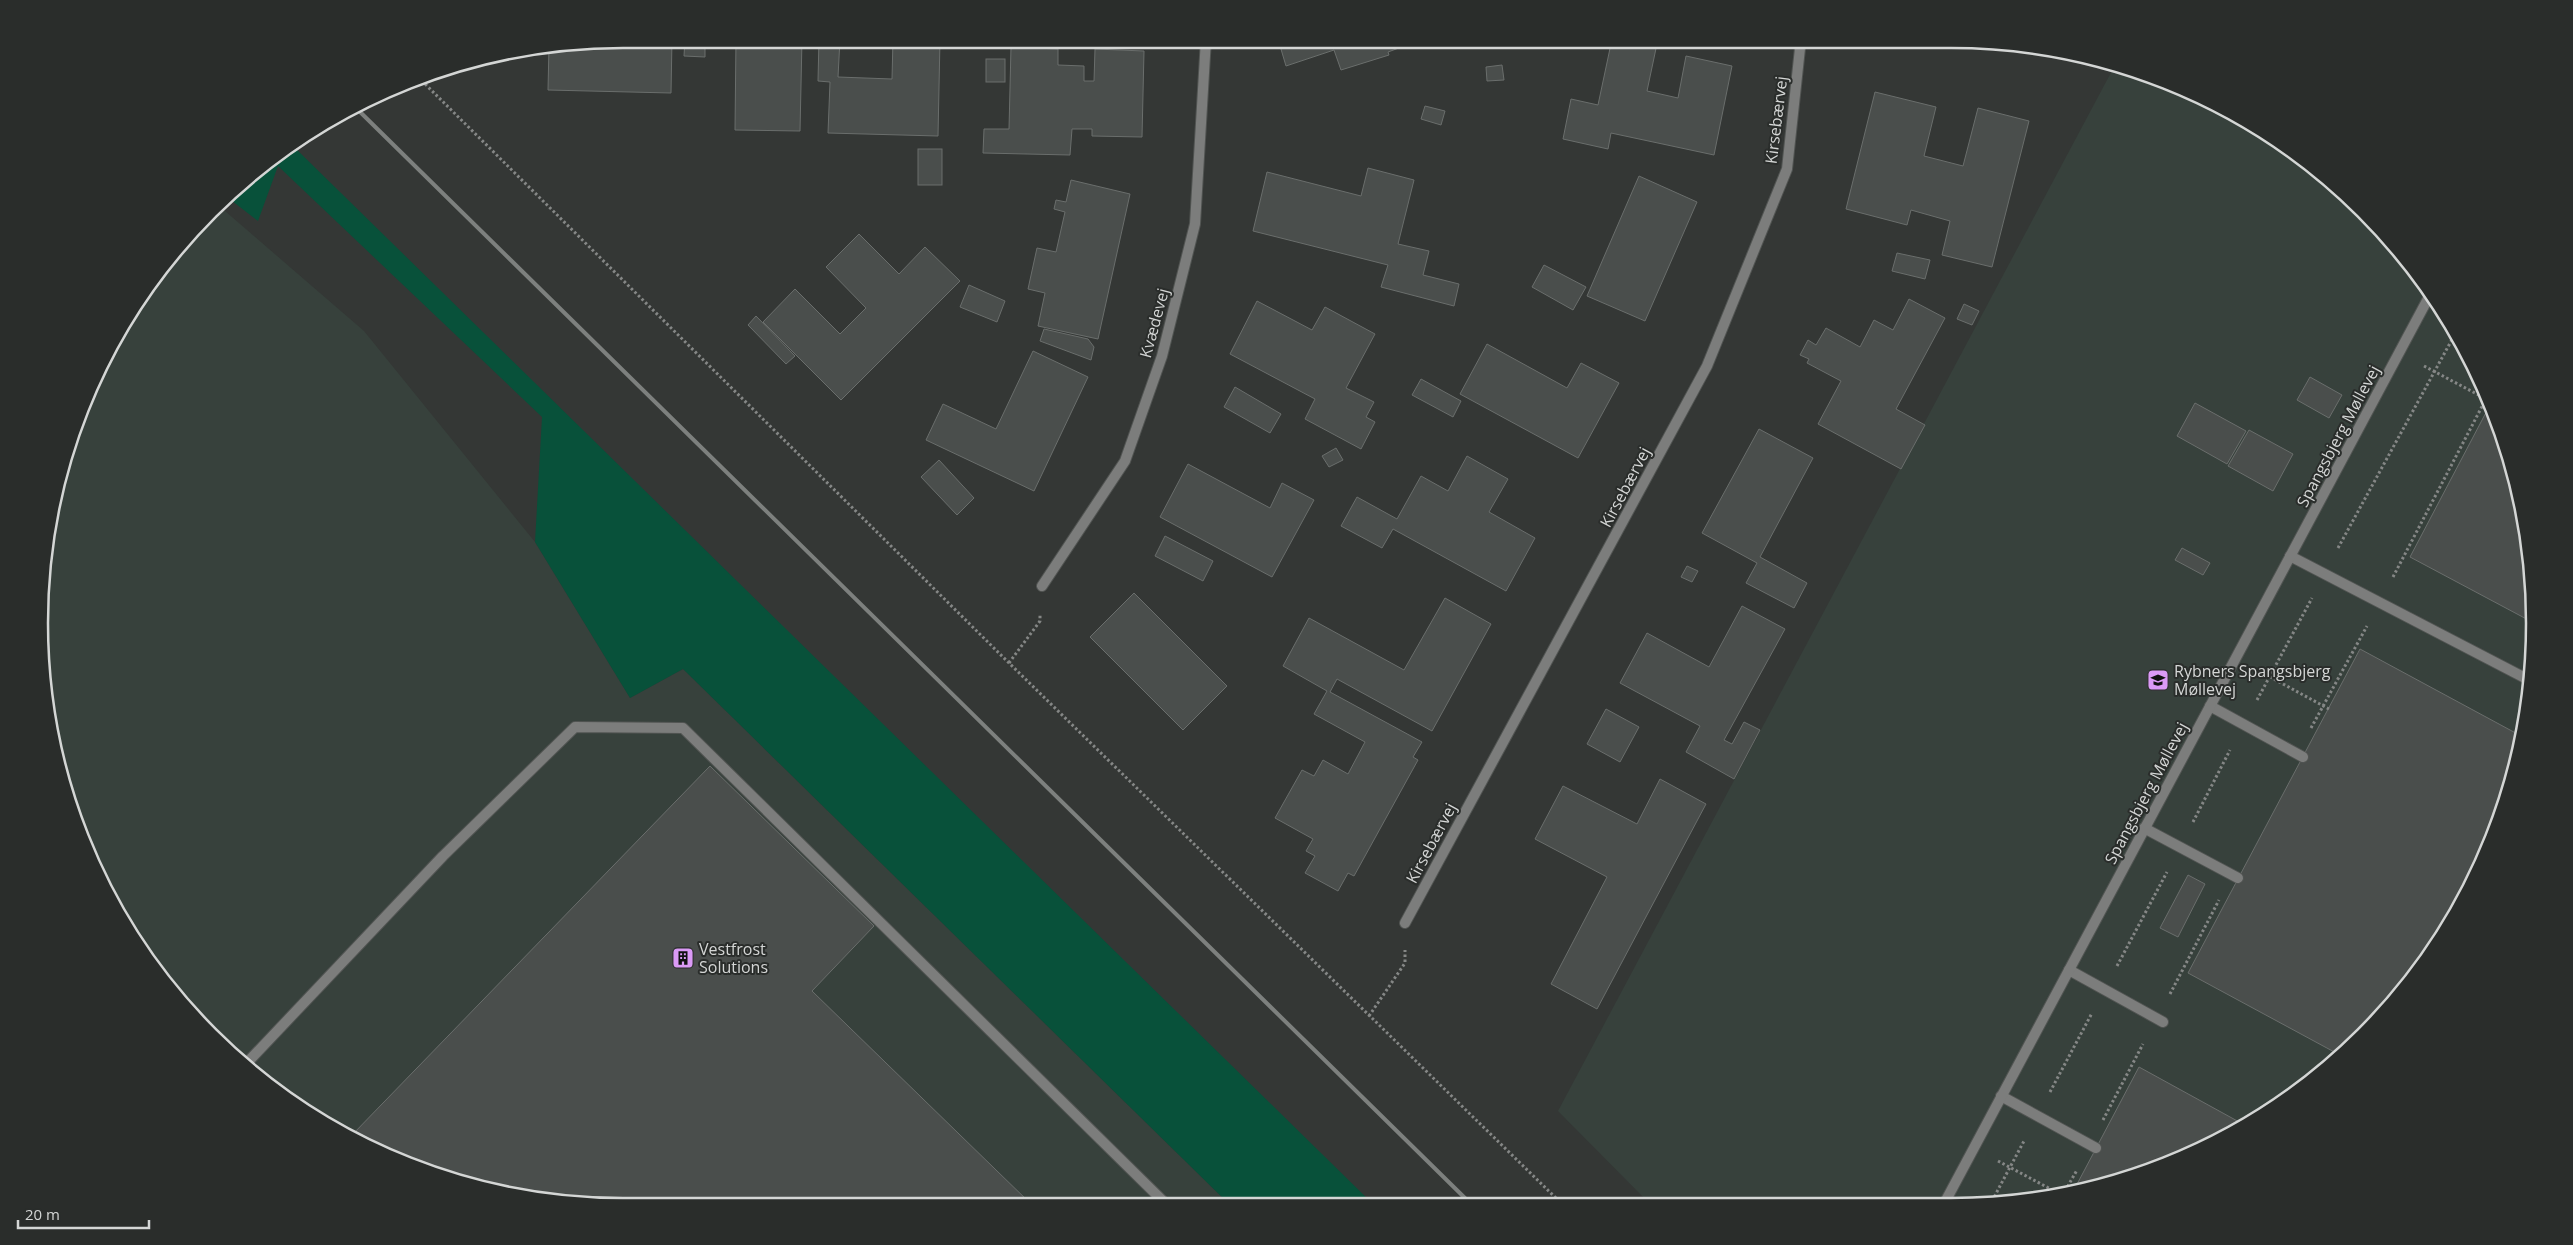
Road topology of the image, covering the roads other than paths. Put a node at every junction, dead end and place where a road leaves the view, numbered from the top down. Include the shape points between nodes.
1 (1205, 48) edge
2 (1800, 48) edge
3 (2427, 300) edge
4 (2290, 556) junction
5 (1042, 586) road end
6 (2523, 677) edge
7 (2210, 706) junction
8 (2303, 757) dead end
9 (2144, 828) junction
10 (2238, 878) dead end
11 (1405, 924) road end
12 (2069, 970) junction
13 (2163, 1022) dead end
14 (249, 1060) edge
15 (2001, 1096) junction
16 (2096, 1148) dead end
17 (1160, 1198) edge
18 (1947, 1198) edge

1 - 5 street, Kvædevej via 1195,224 1162,356 1125,461
2 - 11 street, Kirsebærvej via 1786,169 1707,366
3 - 4 street, Spangsbjerg Møllevej
4 - 6 street
4 - 7 street, Spangsbjerg Møllevej
7 - 8 street
7 - 9 street, Spangsbjerg Møllevej
9 - 10 street
9 - 12 street, Spangsbjerg Møllevej
12 - 13 street
12 - 15 street, Spangsbjerg Møllevej
14 - 17 street via 442,856 575,727 683,728
15 - 16 street
15 - 18 street, Spangsbjerg Møllevej

